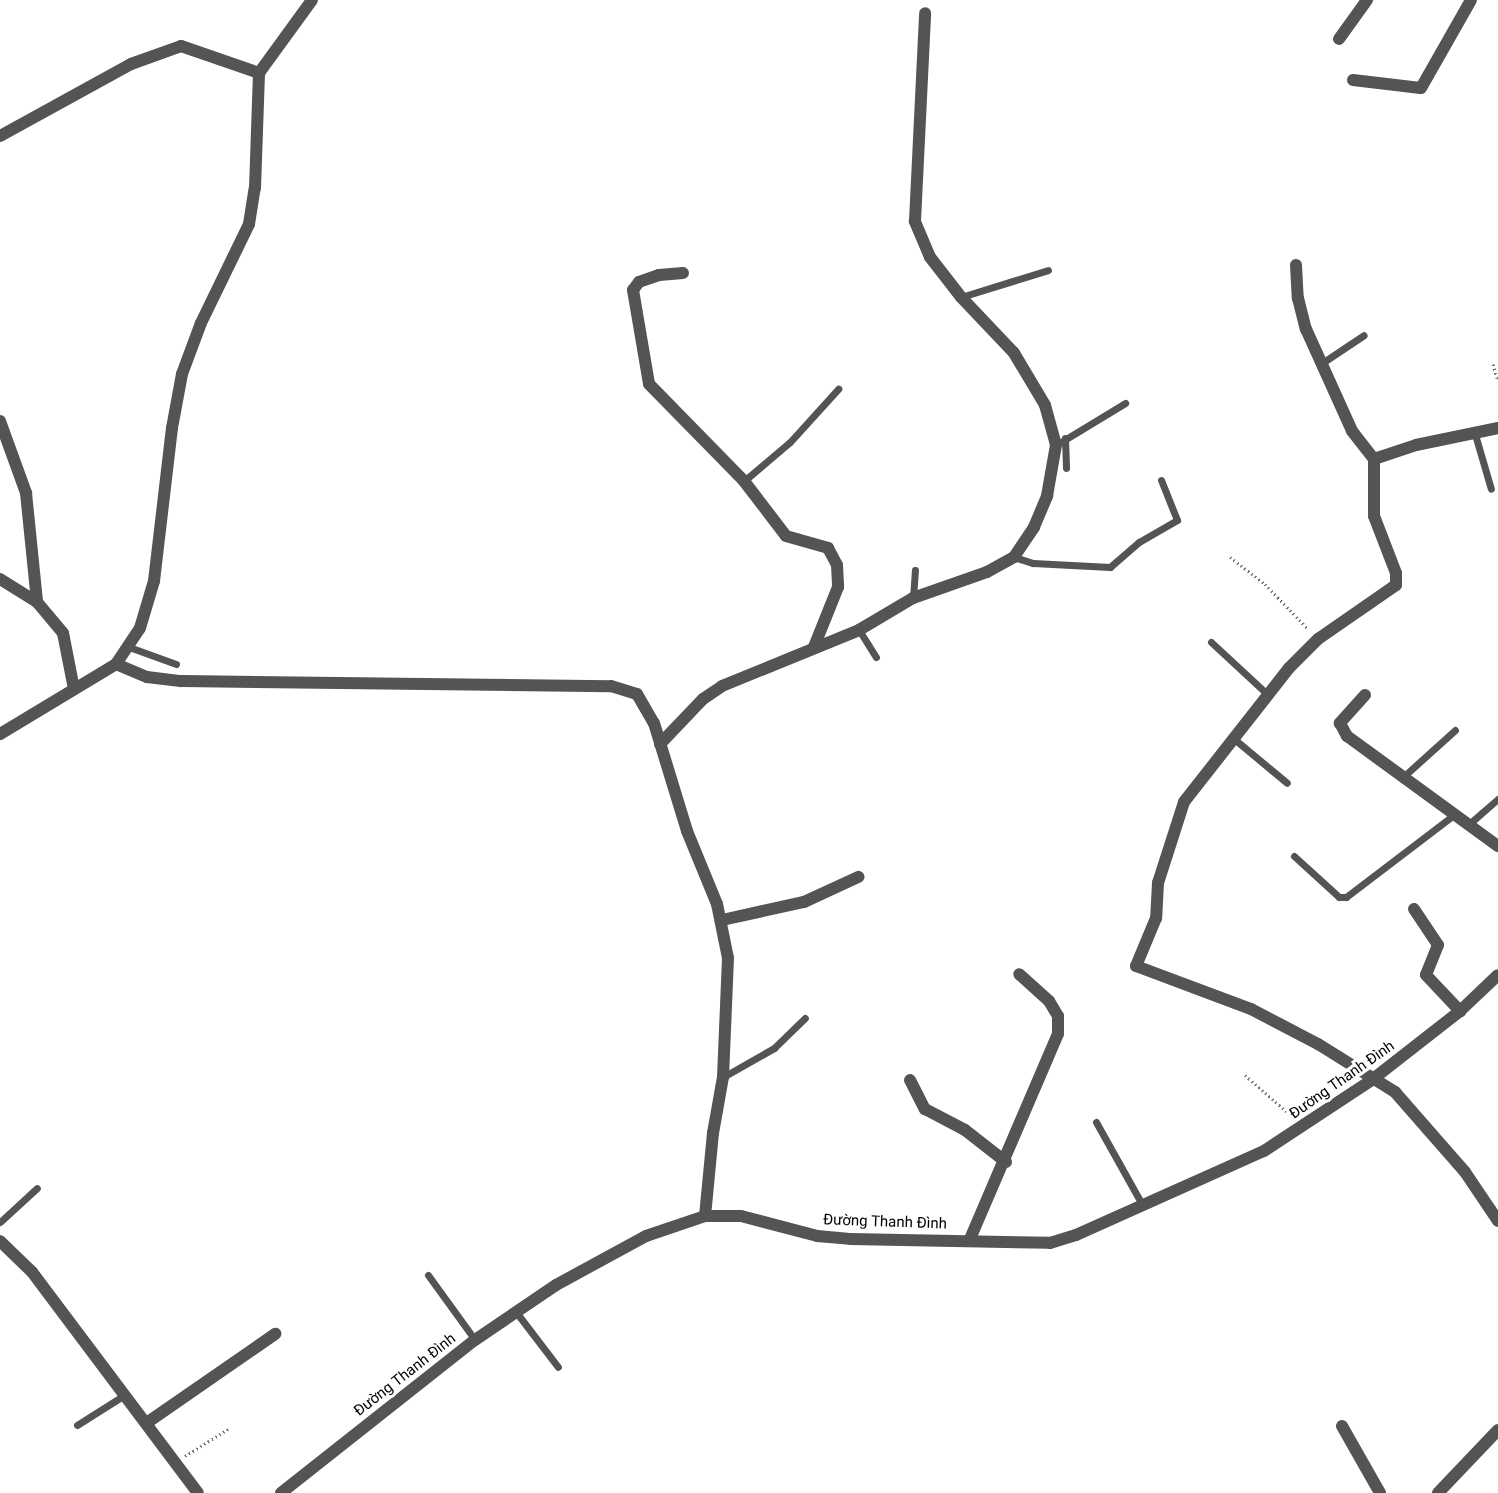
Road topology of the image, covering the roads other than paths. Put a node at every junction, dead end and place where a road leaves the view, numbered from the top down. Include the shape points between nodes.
1 (312, 0) edge
2 (1367, 0) edge
3 (1472, 0) edge
4 (925, 14) dead end
5 (1339, 39) dead end
6 (259, 74) junction
7 (1353, 80) dead end
8 (0, 135) edge
9 (1296, 265) dead end
10 (1048, 270) dead end
11 (682, 273) dead end
12 (961, 297) junction
13 (1364, 335) dead end
14 (1322, 363) junction
15 (838, 389) dead end
16 (1125, 403) dead end
17 (0, 421) edge
18 (1498, 428) edge
19 (1474, 431) junction
20 (1060, 441) junction
21 (1374, 459) junction
22 (1066, 468) dead end
23 (1161, 480) dead end
24 (744, 481) junction
25 (1491, 489) dead end
26 (1014, 557) junction
27 (915, 570) dead end
28 (0, 579) edge
29 (913, 598) junction
30 (37, 602) junction
31 (859, 630) junction
32 (1210, 642) dead end
33 (129, 647) junction
34 (814, 647) junction
35 (876, 657) dead end
36 (116, 664) junction
37 (176, 664) dead end
38 (74, 689) junction
39 (1266, 693) junction
40 (1365, 695) dead end
41 (1455, 730) dead end
42 (0, 734) edge
43 (1233, 738) junction
44 (660, 744) junction
45 (1403, 777) junction
46 (1287, 783) dead end
47 (1498, 799) edge
48 (1455, 814) junction
49 (1469, 824) junction
50 (1498, 846) edge
51 (1294, 856) dead end
52 (858, 877) dead end
53 (1414, 909) dead end
54 (722, 920) junction
55 (1019, 974) dead end
56 (1498, 975) edge
57 (1460, 1011) junction
58 (805, 1018) dead end
59 (723, 1077) junction
60 (1373, 1079) junction
61 (910, 1080) dead end
62 (1096, 1122) dead end
63 (1006, 1162) junction
64 (37, 1188) dead end
65 (1143, 1206) junction
66 (705, 1215) junction
67 (1498, 1221) edge
68 (0, 1222) edge
69 (970, 1239) junction
70 (0, 1241) edge
71 (428, 1275) dead end
72 (516, 1312) junction
73 (275, 1334) dead end
74 (475, 1340) junction
75 (558, 1367) dead end
76 (126, 1394) junction
77 (148, 1422) junction
78 (77, 1425) dead end
79 (1342, 1426) dead end
80 (1496, 1437) edge
81 (198, 1493) edge
82 (281, 1493) edge
83 (1380, 1493) edge
84 (1438, 1493) edge

1 - 6 street
2 - 5 street
3 - 7 street via 1420,88
4 - 12 street via 915,221 930,257
6 - 8 street via 181,46 132,64
6 - 33 street via 255,188 249,224 201,323 183,374 172,428 154,581 140,628
9 - 14 street via 1298,298
10 - 12 lane
11 - 24 street via 659,275 639,282 633,290 649,384
12 - 20 street via 986,320 1023,367
13 - 14 lane
14 - 21 street via 1352,431
15 - 24 lane via 790,442
16 - 20 lane
17 - 30 street via 26,494
18 - 19 street
19 - 21 street
19 - 25 lane
20 - 22 lane
20 - 26 street via 1047,496 1034,527
21 - 39 street via 1374,516 1396,573 1396,585 1318,639
23 - 26 lane via 1177,520 1139,542 1110,567 1033,563
24 - 34 street via 786,536 823,545 837,565 838,587
26 - 29 street via 987,572
27 - 29 lane
28 - 30 street
29 - 31 street
30 - 38 street via 63,633
31 - 34 street
31 - 35 lane
32 - 39 lane
33 - 36 street
33 - 37 lane
34 - 44 street via 722,686 703,699
36 - 38 street
36 - 44 street via 147,676 181,681 625,688 646,704
38 - 42 street
39 - 43 street
40 - 45 street via 1346,714 1341,729
41 - 45 lane
43 - 46 lane
43 - 60 street via 1184,802 1175,821 1158,883 1156,918 1136,968 1251,1009
44 - 54 street via 687,831
45 - 48 street
47 - 49 lane
48 - 49 street
48 - 51 lane via 1346,897 1339,897
49 - 50 street
52 - 54 street via 804,902
53 - 57 street via 1438,945 1426,975
54 - 59 street via 729,993
55 - 63 street via 1049,1001 1058,1016 1058,1034
56 - 57 street, Đường Thanh Đình
57 - 60 street, Đường Thanh Đình
58 - 59 lane via 774,1048
59 - 66 street
60 - 65 street, Đường Thanh Đình via 1264,1151
60 - 67 street via 1402,1101 1464,1172
61 - 63 street via 924,1109 965,1130
62 - 65 lane
63 - 69 street
64 - 68 lane
65 - 69 street, Đường Thanh Đình via 1050,1243
66 - 69 street, Đường Thanh Đình via 741,1216 817,1236 850,1239
66 - 72 street, Đường Thanh Đình via 646,1236 556,1285
70 - 76 street via 32,1272
71 - 74 lane
72 - 74 street, Đường Thanh Đình
72 - 75 lane
73 - 77 street
74 - 82 street, Đường Thanh Đình
76 - 77 street
76 - 78 lane
77 - 81 street
79 - 83 street
80 - 84 street

